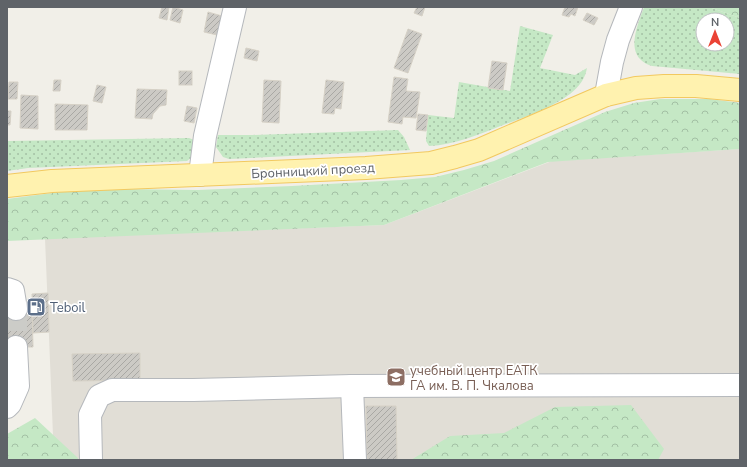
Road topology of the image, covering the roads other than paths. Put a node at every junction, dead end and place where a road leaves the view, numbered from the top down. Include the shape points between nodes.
1 (236, 7) edge
2 (631, 7) edge
3 (740, 90) edge
4 (606, 95) junction
5 (200, 175) junction
6 (7, 186) edge
7 (7, 289) edge
8 (16, 309) tunnel mouth
9 (16, 347) tunnel mouth
10 (740, 384) edge
11 (352, 386) junction
12 (7, 407) edge
13 (91, 460) edge
14 (355, 460) edge

1 - 5 street via 205,136
2 - 4 street via 616,47
3 - 4 main road, Бронницкий проезд via 664,86 636,88
4 - 5 main road, Бронницкий проезд via 486,147 432,163
5 - 6 main road, Бронницкий проезд via 52,181
7 - 8 street via 13,291
9 - 12 street via 18,386
10 - 11 street
11 - 13 street via 112,390 99,396 90,415
11 - 14 street

